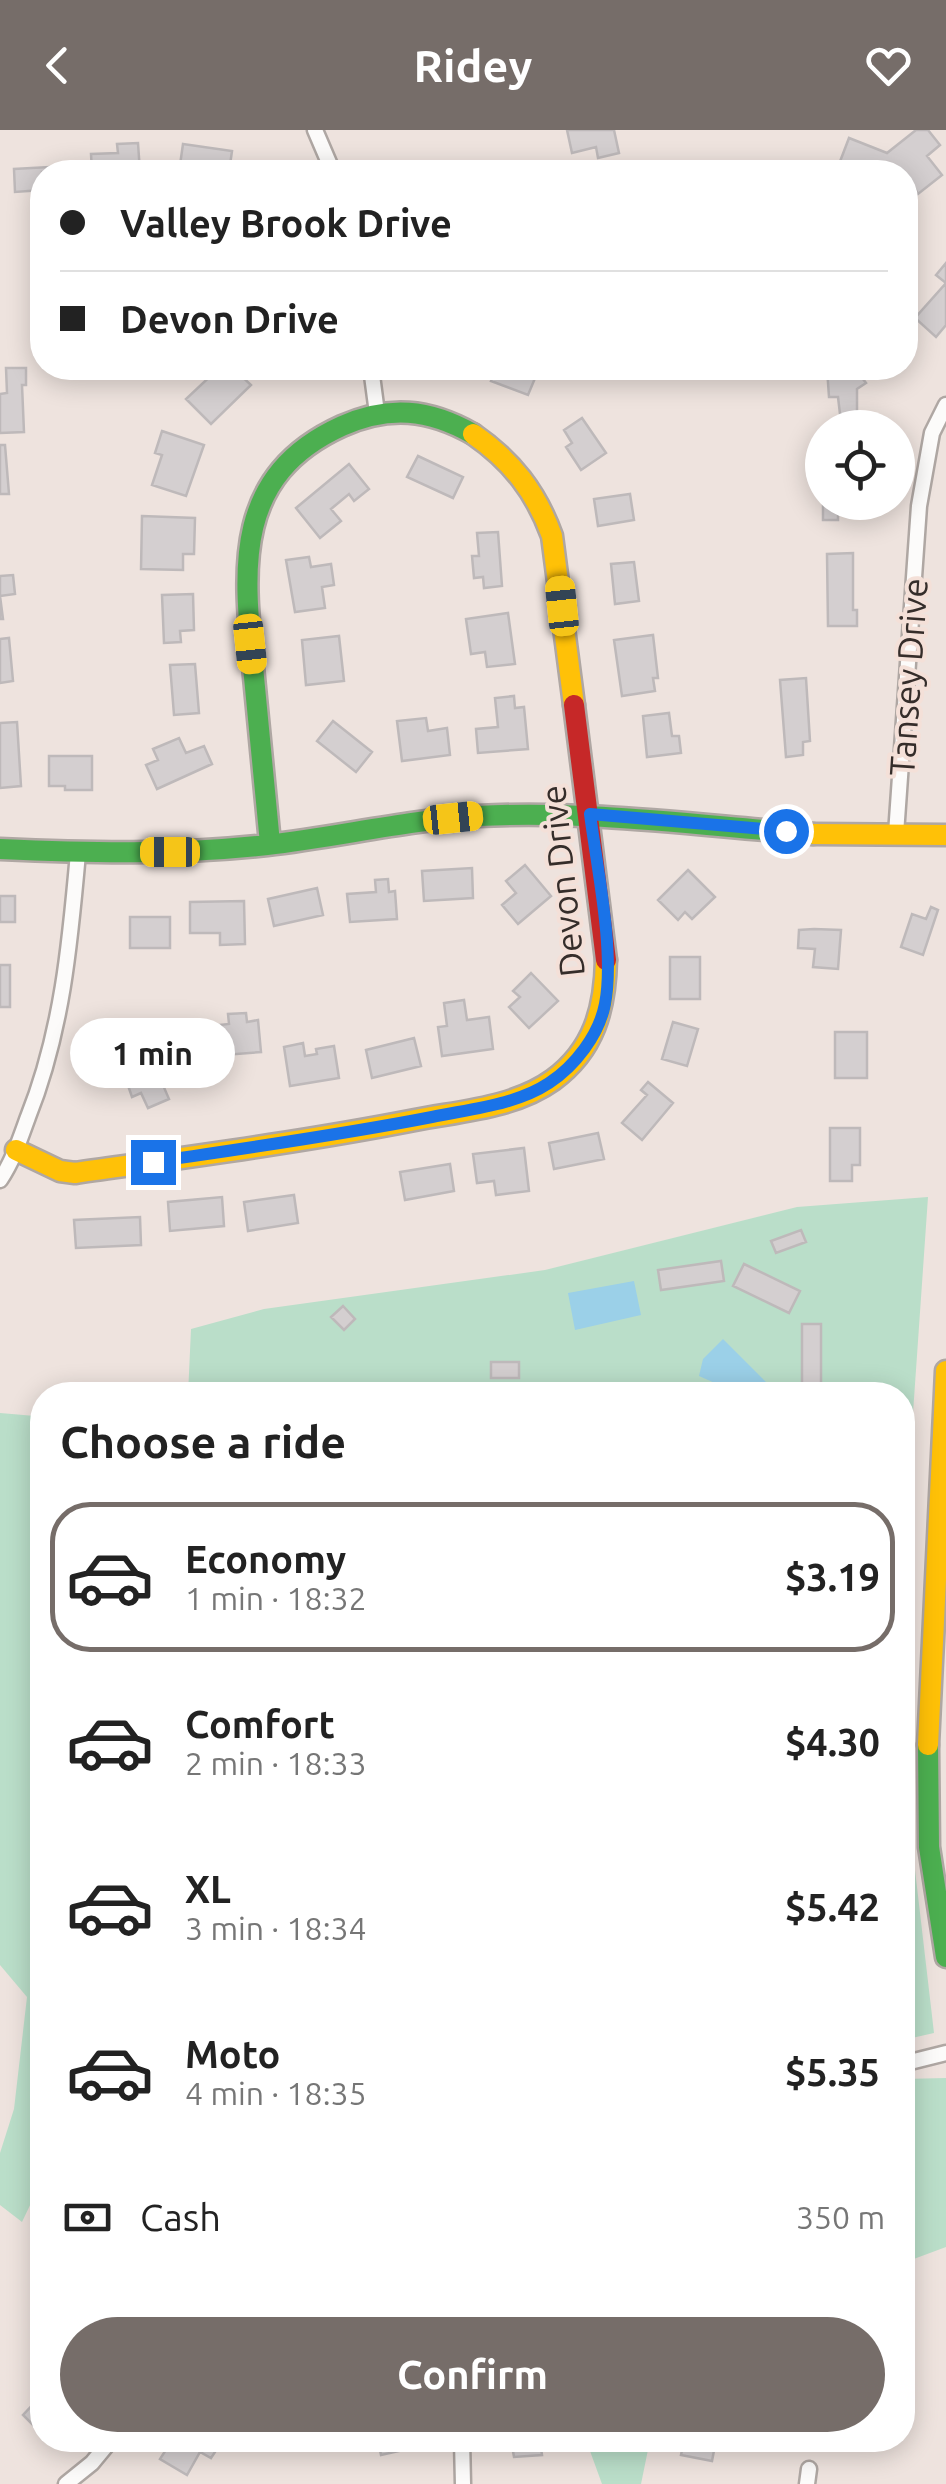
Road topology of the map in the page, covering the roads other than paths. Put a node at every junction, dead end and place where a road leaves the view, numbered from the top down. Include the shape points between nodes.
1 (315, 130) edge
2 (328, 160) edge
3 (373, 380) edge
4 (946, 405) edge
5 (377, 413) junction
6 (590, 814) junction
7 (896, 834) junction
8 (946, 835) edge
9 (270, 844) junction
10 (0, 848) edge
11 (78, 853) junction
12 (16, 1150) junction
13 (0, 1180) edge
14 (946, 1370) edge
15 (946, 1957) edge
16 (946, 2053) edge
17 (915, 2061) edge
18 (101, 2452) edge
19 (462, 2452) edge
20 (66, 2484) edge
21 (463, 2484) edge

1 - 2 street
3 - 5 street
4 - 7 street, Tansey Drive via 932,434 920,506
5 - 6 street, Devon Drive via 412,411 469,433 512,465 541,506 558,568
5 - 9 street, Devon Drive via 296,453 268,487 248,542 247,608
6 - 7 street via 822,835
6 - 9 street via 476,816
6 - 12 street, Devon Drive via 606,1002 592,1038 547,1084 512,1099 348,1134 75,1173
7 - 8 street
9 - 11 street
10 - 11 street
11 - 12 street via 55,1036
12 - 13 street
14 - 15 street via 928,1752 929,1847
16 - 17 street
18 - 20 street
19 - 21 street

